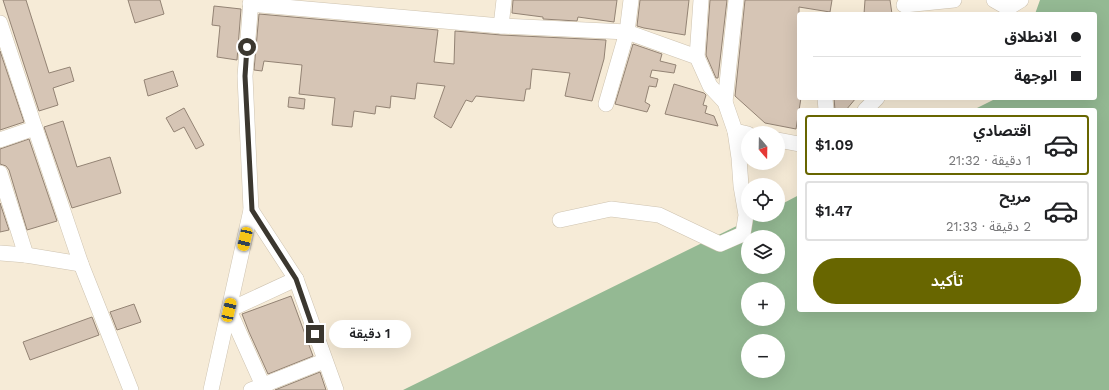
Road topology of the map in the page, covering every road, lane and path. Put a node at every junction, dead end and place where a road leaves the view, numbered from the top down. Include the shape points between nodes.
1 (504, 0) edge
2 (631, 0) edge
3 (701, 0) edge
4 (736, 0) edge
5 (954, 0) edge
6 (994, 0) edge
7 (1021, 0) edge
8 (250, 2) edge
9 (904, 6) edge
10 (0, 23) edge
11 (501, 26) junction
12 (627, 32) junction
13 (697, 57) junction
14 (875, 100) edge
15 (725, 102) junction
16 (606, 104) dead end
17 (867, 108) edge
18 (36, 128) junction
19 (741, 130) edge
20 (0, 140) edge
21 (741, 141) edge
22 (785, 141) edge
23 (797, 144) edge
24 (0, 173) edge
25 (252, 210) junction
26 (560, 220) dead end
27 (0, 253) edge
28 (26, 255) junction
29 (81, 264) junction
30 (296, 279) junction
31 (229, 310) junction
32 (324, 361) junction
33 (260, 388) edge
34 (131, 390) edge
35 (211, 390) edge
36 (336, 390) edge

1 - 11 street
2 - 12 street
3 - 13 street
4 - 15 street
5 - 9 street
6 - 7 street via 1008,8
8 - 11 street
8 - 25 street via 245,76
10 - 18 street
11 - 12 street
12 - 13 street
12 - 16 street
13 - 15 street via 710,86
14 - 17 street
15 - 19 street
18 - 20 street
18 - 29 street
21 - 26 street via 740,186 746,215 743,234 720,244 659,215 611,209
22 - 23 street
24 - 28 street
25 - 30 street
25 - 31 street
27 - 28 street
28 - 29 street
29 - 34 street
30 - 31 street
30 - 32 street
31 - 33 street
31 - 35 street
32 - 33 street
32 - 36 street

